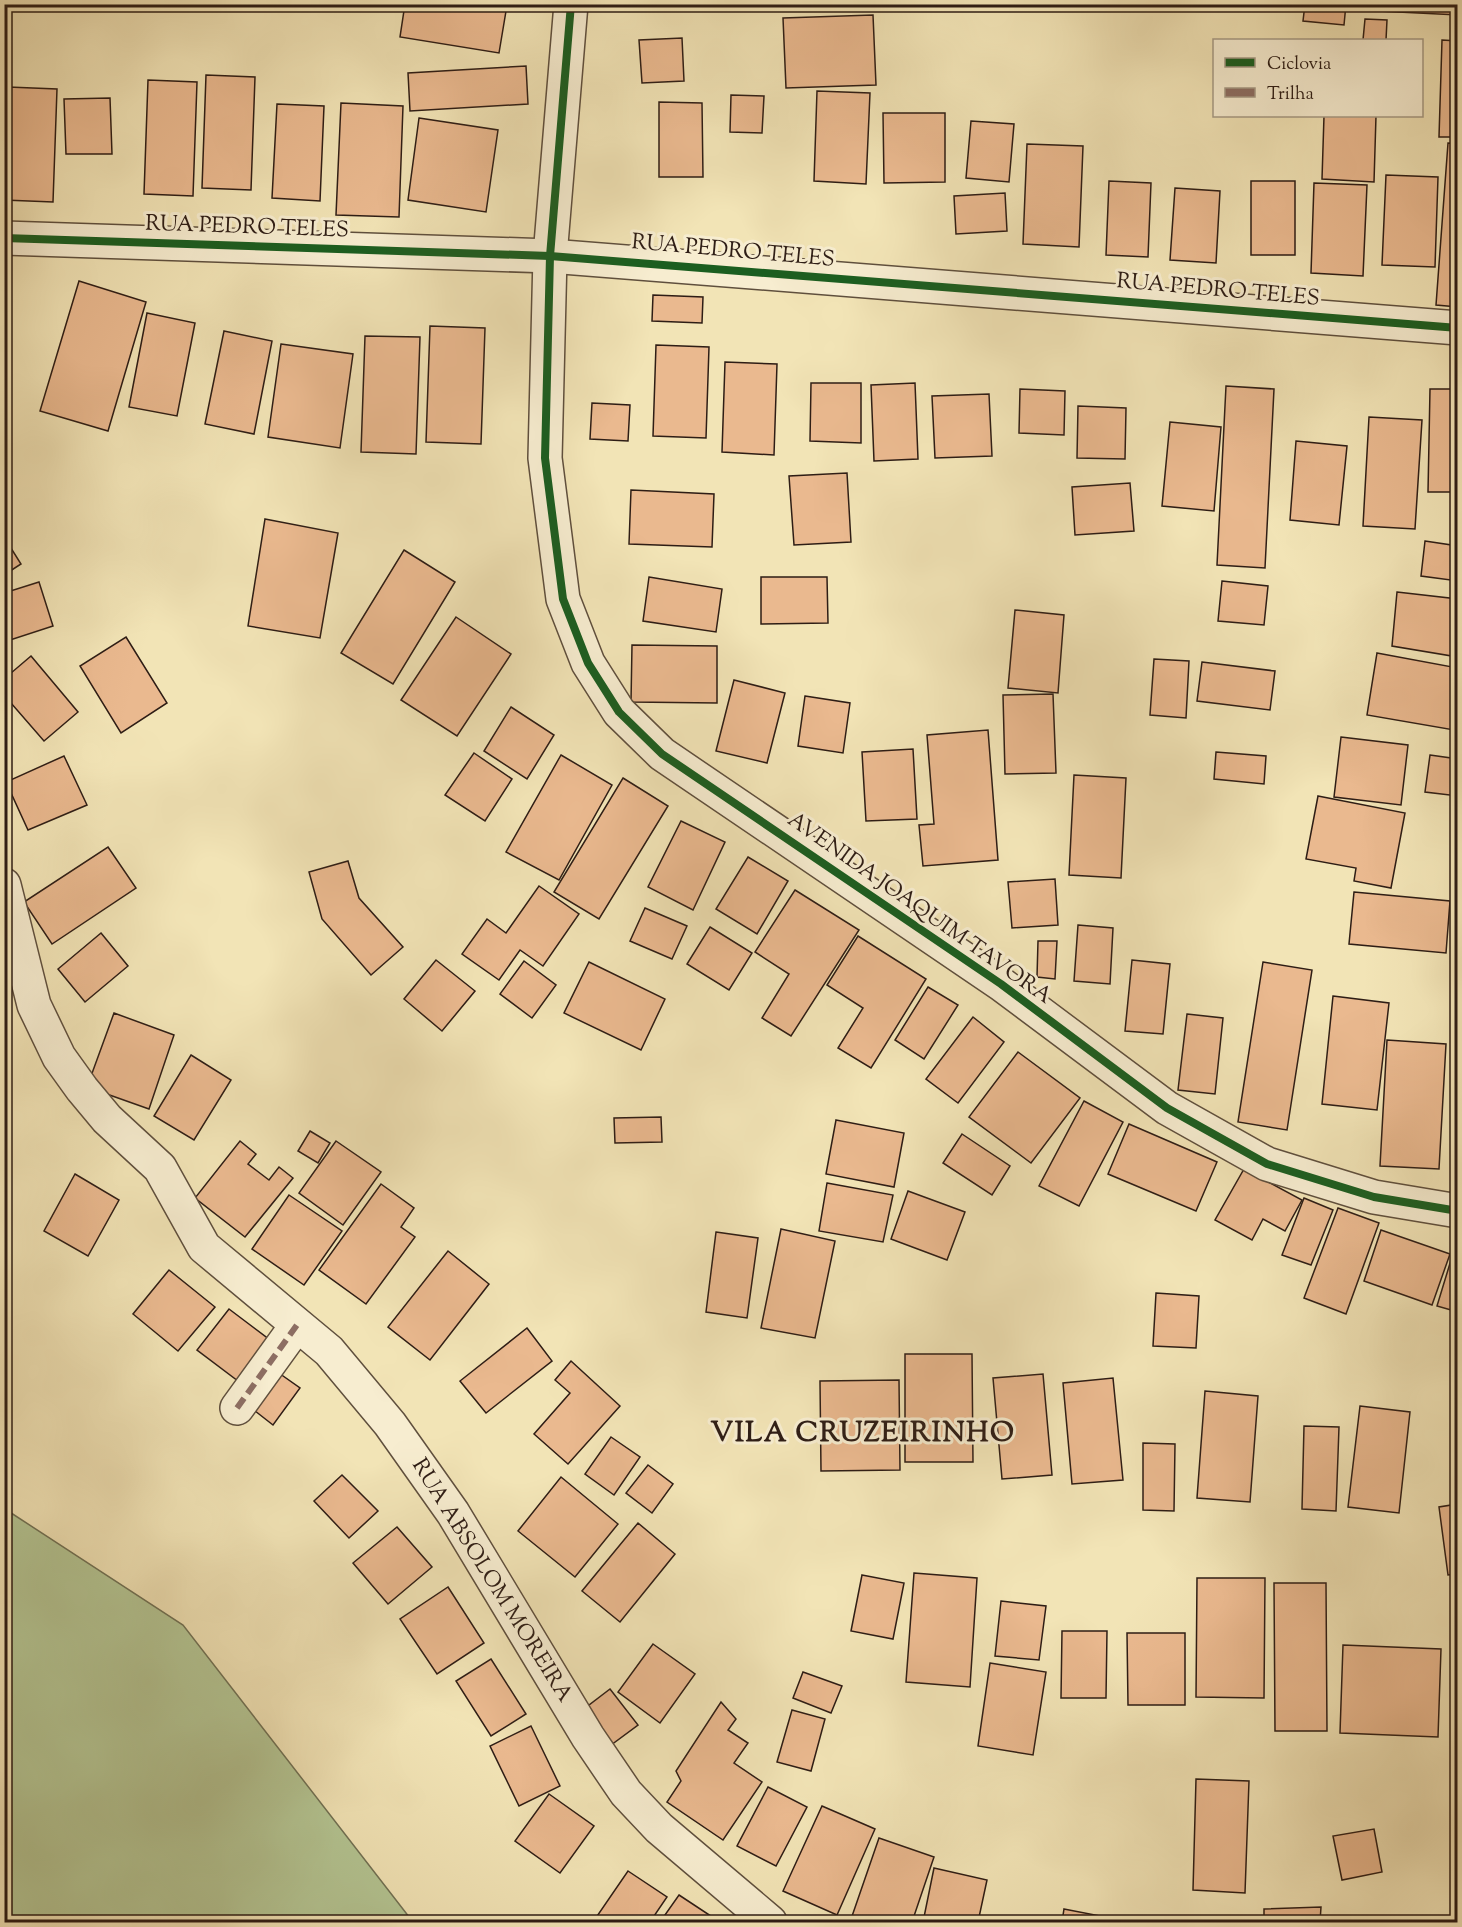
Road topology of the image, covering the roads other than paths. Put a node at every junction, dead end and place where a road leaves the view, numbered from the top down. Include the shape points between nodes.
1 (571, 4) edge
2 (4, 238) edge
3 (550, 256) junction
4 (1458, 328) edge
5 (4, 885) edge
6 (1458, 1211) edge
7 (297, 1325) junction
8 (237, 1408) dead end
9 (770, 1923) edge

1 - 3 street, AVENIDA JOAQUIM TAVORA
2 - 3 street, RUA PEDRO TELES
3 - 4 street, RUA PEDRO TELES
3 - 6 street, AVENIDA JOAQUIM TAVORA via 545,458 563,599 583,652 620,712 662,754 1001,984 1167,1108 1267,1164 1374,1197
5 - 7 street, RUA ABSOLOM MOREIRA via 34,1005 59,1057 107,1119 160,1168 204,1247
7 - 8 street
7 - 9 street, RUA ABSOLOM MOREIRA via 328,1351 390,1424 453,1513 626,1793 659,1828

